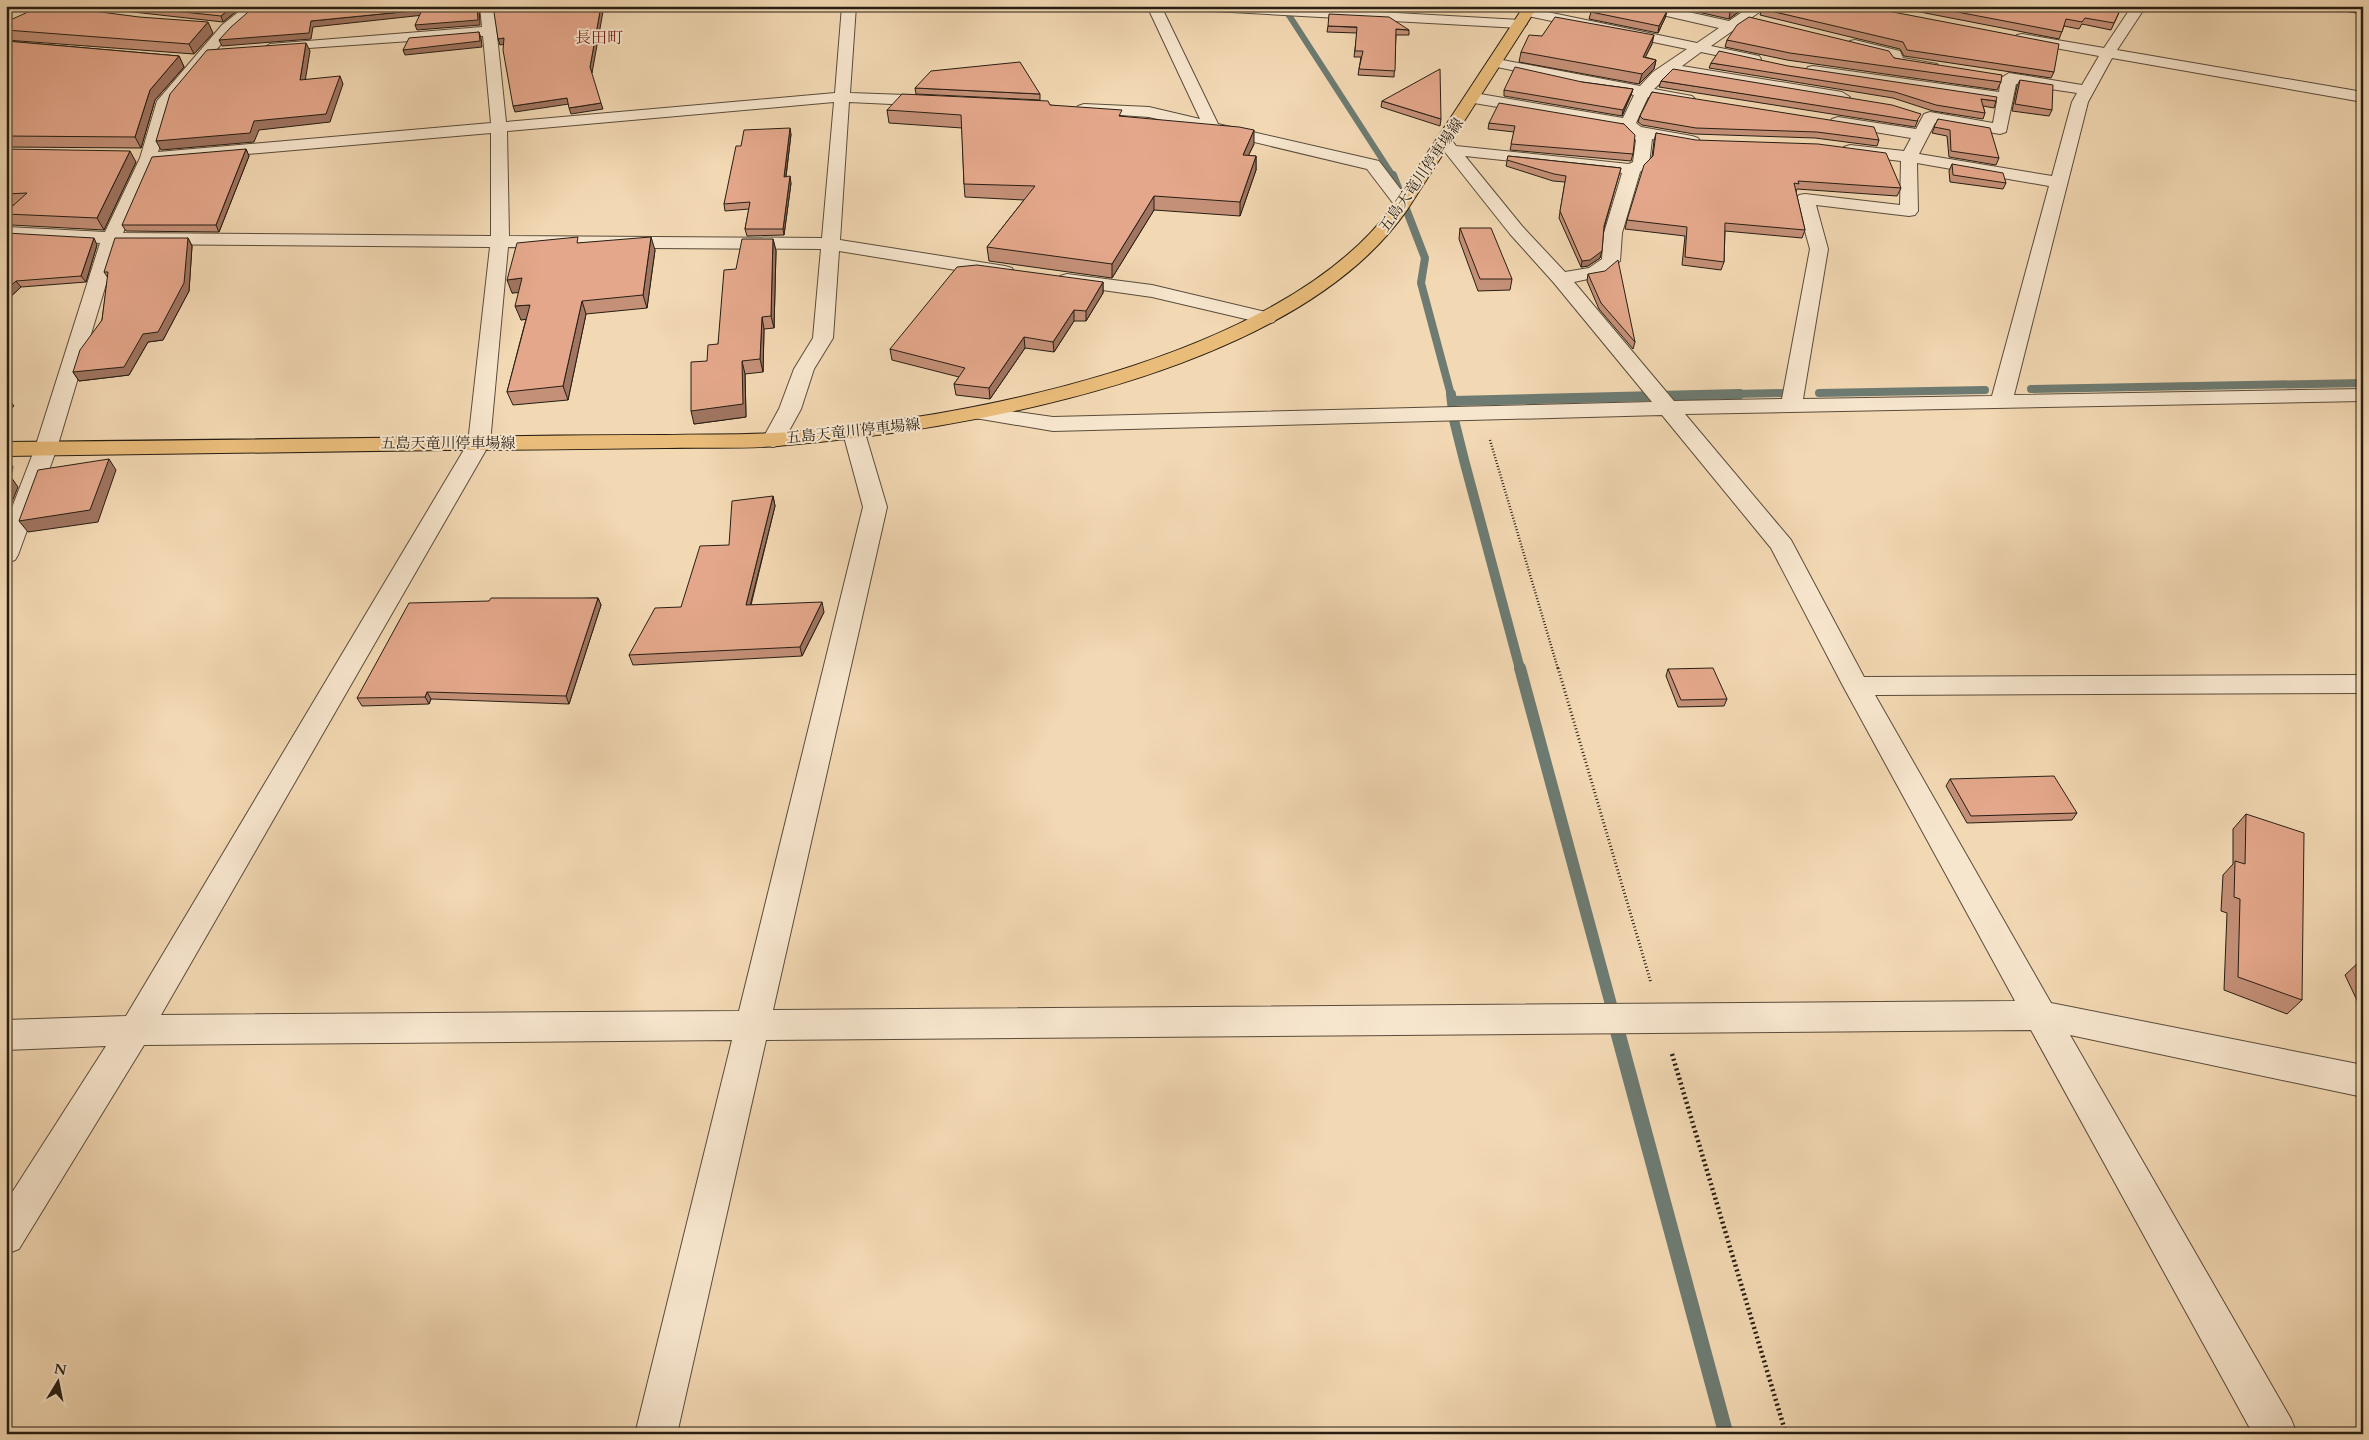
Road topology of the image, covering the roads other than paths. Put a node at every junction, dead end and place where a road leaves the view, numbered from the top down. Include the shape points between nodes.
1 (254, 6) edge
2 (488, 6) edge
3 (849, 6) edge
4 (1154, 6) edge
5 (1194, 6) edge
6 (1641, 6) edge
7 (2139, 6) edge
8 (1348, 10) edge
9 (1526, 14) edge
10 (1762, 14) edge
11 (1738, 21) junction
12 (208, 27) dead end
13 (227, 28) junction
14 (490, 31) junction
15 (2011, 36) edge
16 (1839, 40) edge
17 (1698, 48) junction
18 (253, 49) edge
19 (223, 52) edge
20 (2107, 54) junction
21 (200, 57) junction
22 (178, 59) edge
23 (1769, 62) edge
24 (1497, 64) junction
25 (1668, 68) junction
26 (1796, 68) edge
27 (1944, 68) edge
28 (1990, 76) edge
29 (2009, 78) junction
30 (2086, 90) junction
31 (1644, 92) junction
32 (842, 97) junction
33 (2363, 97) edge
34 (1474, 98) junction
35 (2006, 98) junction
36 (1854, 99) edge
37 (1701, 101) edge
38 (950, 102) edge
39 (1067, 108) edge
40 (1913, 113) edge
41 (1930, 118) junction
42 (1825, 120) edge
43 (1212, 127) junction
44 (1631, 127) junction
45 (499, 128) junction
46 (1921, 136) junction
47 (1710, 142) edge
48 (1448, 146) junction
49 (1834, 148) edge
50 (130, 154) edge
51 (148, 156) junction
52 (1909, 157) junction
53 (1632, 169) junction
54 (2058, 182) junction
55 (1405, 199) junction
56 (6, 232) edge
57 (111, 238) junction
58 (500, 240) junction
59 (828, 244) junction
60 (1022, 274) edge
61 (1051, 278) edge
62 (1561, 279) junction
63 (1267, 318) junction
64 (2363, 395) edge
65 (1660, 400) junction
66 (2001, 403) junction
67 (1791, 406) junction
68 (981, 413) junction
69 (854, 433) junction
70 (773, 440) junction
71 (479, 443) junction
72 (6, 448) edge
73 (46, 448) junction
74 (6, 555) edge
75 (2363, 684) edge
76 (1856, 686) junction
77 (2041, 1015) junction
78 (752, 1026) junction
79 (135, 1030) junction
80 (6, 1035) edge
81 (2363, 1081) edge
82 (6, 1236) edge
83 (656, 1434) edge
84 (2276, 1434) edge

1 - 13 street
2 - 14 street
3 - 32 street
4 - 43 street
5 - 8 street via 1304,12
6 - 11 street
7 - 20 street
8 - 9 street
9 - 17 street
9 - 24 main road, 五島天竜川停車場線
10 - 11 street
11 - 17 street
12 - 13 street
13 - 21 street
14 - 18 street
14 - 45 street
15 - 20 street
16 - 27 street via 1895,54 1897,62
17 - 23 street
17 - 25 street
19 - 21 street
20 - 30 street
20 - 33 street
21 - 22 street
21 - 51 street via 165,101
24 - 31 street
24 - 34 main road, 五島天竜川停車場線
25 - 31 street
25 - 36 street
26 - 35 street
28 - 29 street
29 - 30 street
29 - 35 street
30 - 54 street
31 - 37 street
31 - 44 street
32 - 38 street
32 - 45 street
32 - 59 street
34 - 44 street
34 - 48 main road, 五島天竜川停車場線
35 - 41 street via 2000,129
39 - 43 street via 1149,112
40 - 41 street
41 - 46 street
42 - 46 street
43 - 55 street via 1373,165
44 - 47 street
44 - 53 street via 1644,139 1641,164
45 - 51 street
45 - 58 street
46 - 52 street
48 - 53 street
48 - 55 main road, 五島天竜川停車場線 via 1427,166
48 - 62 street via 1516,230
49 - 52 street
50 - 51 street
51 - 57 street
52 - 54 street
52 - 67 street via 1908,211 1806,199 1819,249
53 - 62 street via 1612,233 1611,261 1595,272
54 - 66 street
55 - 63 main road, 五島天竜川停車場線 via 1380,235 1333,276
56 - 57 street
57 - 58 street
57 - 73 street
58 - 59 street
58 - 71 street
59 - 60 street
59 - 70 street via 823,338 804,369 790,409
61 - 63 street via 1152,291
62 - 65 street
63 - 68 main road, 五島天竜川停車場線 via 1220,341 1144,369
64 - 66 street
65 - 67 street
65 - 68 street via 1478,413 1053,424
65 - 76 street via 1782,545
66 - 67 street
68 - 69 main road, 五島天竜川停車場線
69 - 70 main road, 五島天竜川停車場線
69 - 78 street via 875,507
70 - 71 main road, 五島天竜川停車場線
71 - 73 main road, 五島天竜川停車場線
71 - 79 street
72 - 73 main road, 五島天竜川停車場線
73 - 74 street
75 - 76 street
76 - 77 street
77 - 78 street
77 - 81 street
77 - 84 street
78 - 79 street
78 - 83 street
79 - 80 street
79 - 82 street

